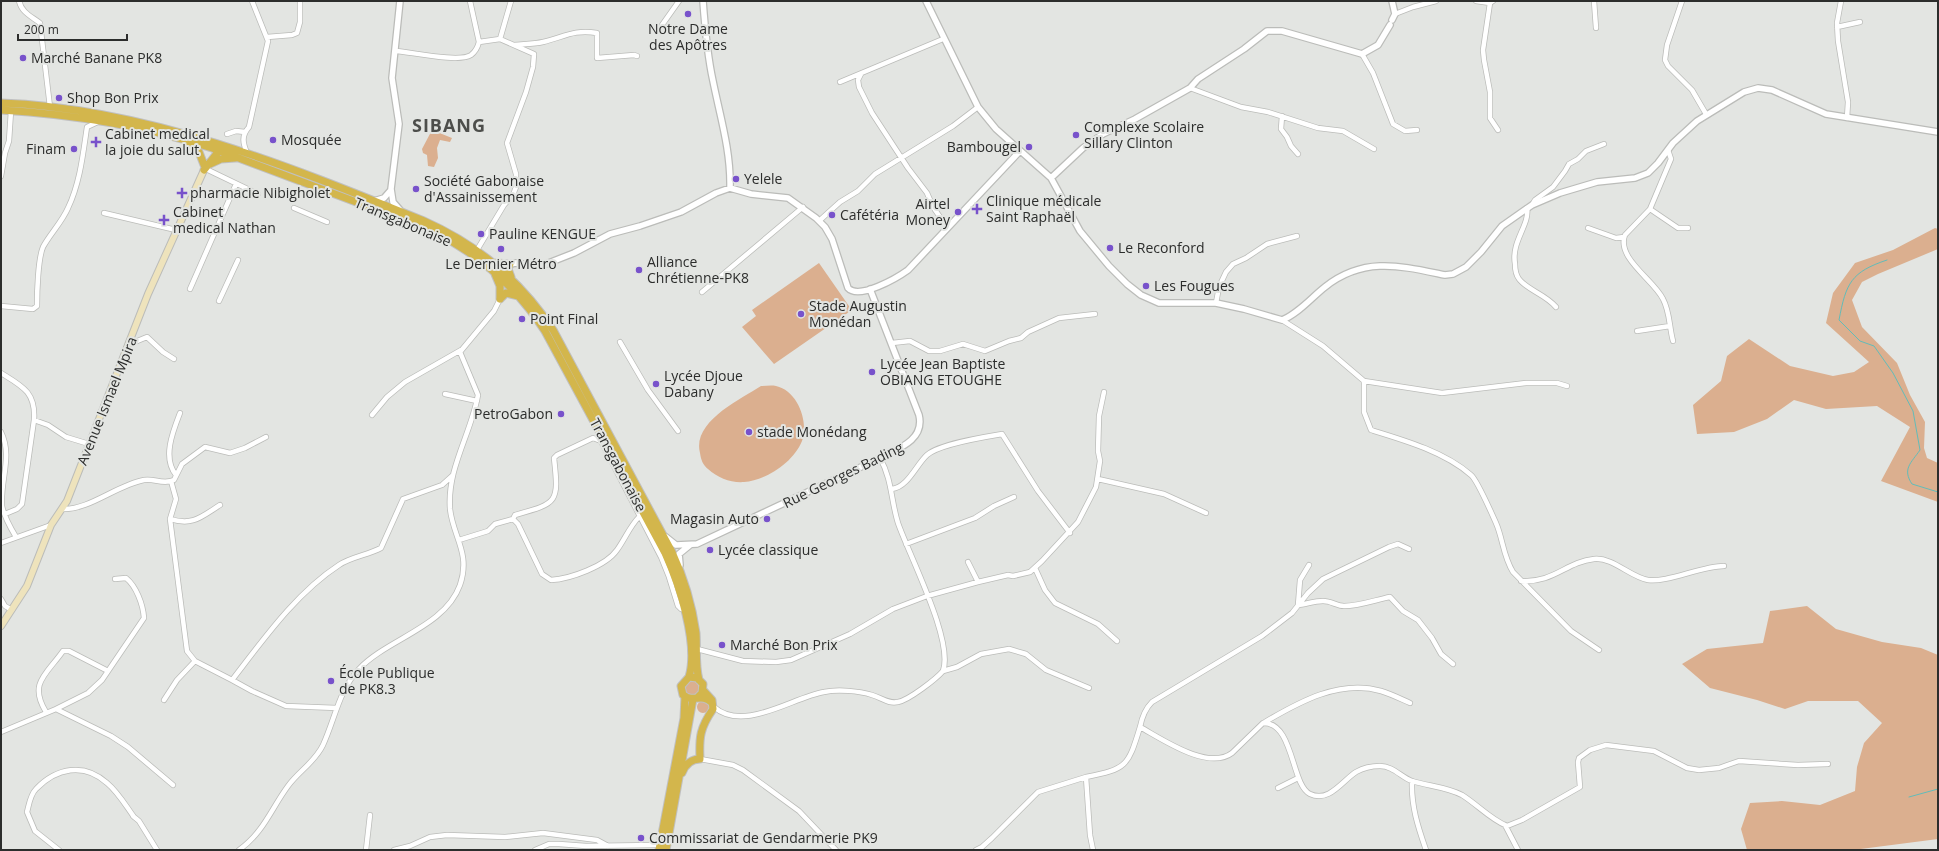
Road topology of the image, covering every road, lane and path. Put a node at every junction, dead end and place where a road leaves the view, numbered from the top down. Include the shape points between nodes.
1 (19, 1) edge
2 (252, 1) edge
3 (300, 1) edge
4 (400, 1) edge
5 (470, 1) edge
6 (511, 1) edge
7 (679, 1) edge
8 (703, 1) edge
9 (926, 1) edge
10 (1392, 1) edge
11 (1436, 1) edge
12 (1476, 1) edge
13 (1594, 1) edge
14 (1682, 1) edge
15 (1841, 1) edge
16 (1492, 2) edge
17 (1395, 14) junction
18 (1860, 22) dead end
19 (662, 25) dead end
20 (1837, 27) junction
21 (1596, 28) dead end
22 (268, 37) junction
23 (500, 39) junction
24 (943, 39) junction
25 (479, 42) junction
26 (514, 45) junction
27 (396, 51) junction
28 (1362, 54) junction
29 (637, 56) dead end
30 (861, 74) junction
31 (840, 82) dead end
32 (1190, 88) junction
33 (1, 103) edge
34 (50, 107) junction
35 (978, 107) junction
36 (1, 110) edge
37 (11, 111) junction
38 (1706, 114) junction
39 (1282, 116) junction
40 (1847, 118) junction
41 (100, 121) junction
42 (1417, 130) dead end
43 (1498, 130) dead end
44 (245, 132) junction
45 (1938, 132) edge
46 (227, 134) dead end
47 (176, 137) junction
48 (1604, 144) dead end
49 (219, 147) junction
50 (1374, 149) dead end
51 (1668, 150) junction
52 (1020, 151) junction
53 (247, 154) junction
54 (1298, 154) dead end
55 (238, 158) junction
56 (902, 158) junction
57 (206, 167) junction
58 (1, 176) edge
59 (1051, 178) junction
60 (236, 184) junction
61 (730, 188) junction
62 (391, 189) junction
63 (258, 194) dead end
64 (372, 201) junction
65 (1532, 205) junction
66 (803, 207) junction
67 (294, 208) dead end
68 (1650, 210) junction
69 (1523, 211) junction
70 (104, 212) dead end
71 (402, 212) junction
72 (819, 221) junction
73 (326, 222) dead end
74 (947, 227) junction
75 (1588, 228) dead end
76 (1688, 228) dead end
77 (176, 230) junction
78 (1297, 236) dead end
79 (1624, 237) junction
80 (477, 250) junction
81 (238, 260) dead end
82 (494, 262) junction
83 (510, 264) junction
84 (494, 270) junction
85 (511, 278) junction
86 (190, 289) dead end
87 (870, 289) junction
88 (702, 292) dead end
89 (521, 298) junction
90 (500, 299) junction
91 (219, 301) dead end
92 (1216, 303) junction
93 (1, 306) edge
94 (1556, 307) dead end
95 (1095, 314) dead end
96 (1282, 320) junction
97 (1670, 326) junction
98 (1637, 331) dead end
99 (1673, 341) dead end
100 (620, 342) dead end
101 (892, 343) junction
102 (130, 344) junction
103 (461, 350) junction
104 (174, 359) dead end
105 (1, 373) edge
106 (1364, 381) junction
107 (1567, 386) dead end
108 (1104, 392) dead end
109 (445, 394) dead end
110 (477, 401) junction
111 (180, 413) dead end
112 (372, 415) dead end
113 (34, 420) junction
114 (678, 431) dead end
115 (1, 432) edge
116 (266, 437) dead end
117 (604, 442) junction
118 (89, 444) junction
119 (880, 458) junction
120 (176, 475) junction
121 (452, 476) junction
122 (622, 479) junction
123 (1098, 479) junction
124 (171, 481) junction
125 (892, 489) junction
126 (1014, 497) dead end
127 (220, 505) dead end
128 (63, 509) junction
129 (1206, 513) dead end
130 (5, 514) junction
131 (639, 517) junction
132 (513, 519) junction
133 (170, 520) junction
134 (658, 524) junction
135 (51, 525) junction
136 (1070, 532) junction
137 (16, 537) junction
138 (460, 540) junction
139 (1, 543) edge
140 (906, 544) junction
141 (690, 545) junction
142 (1409, 549) dead end
143 (968, 562) dead end
144 (1308, 565) dead end
145 (1724, 566) dead end
146 (1036, 568) junction
147 (115, 579) dead end
148 (683, 579) junction
149 (1522, 581) junction
150 (978, 582) junction
151 (927, 596) junction
152 (1, 599) edge
153 (1298, 605) junction
154 (684, 608) junction
155 (12, 610) junction
156 (1, 626) edge
157 (1117, 641) dead end
158 (697, 649) junction
159 (1599, 650) dead end
160 (195, 661) junction
161 (1453, 664) dead end
162 (943, 670) junction
163 (108, 671) junction
164 (689, 677) junction
165 (232, 680) junction
166 (699, 680) junction
167 (1089, 688) dead end
168 (703, 690) junction
169 (685, 696) junction
170 (695, 698) junction
171 (164, 700) dead end
172 (1410, 703) dead end
173 (714, 707) junction
174 (56, 708) junction
175 (337, 708) junction
176 (46, 712) junction
177 (1263, 723) junction
178 (1140, 727) junction
179 (1, 732) edge
180 (700, 759) junction
181 (1828, 764) dead end
182 (1086, 777) junction
183 (1298, 778) junction
184 (1412, 781) junction
185 (677, 784) junction
186 (173, 785) dead end
187 (1278, 788) dead end
188 (129, 815) dead end
189 (370, 815) dead end
190 (134, 817) junction
191 (1505, 825) junction
192 (648, 845) junction
193 (608, 846) junction
194 (657, 848) edge
195 (59, 850) edge
196 (157, 850) edge
197 (239, 850) edge
198 (366, 850) edge
199 (394, 850) edge
200 (535, 850) edge
201 (644, 850) edge
202 (666, 850) edge
203 (836, 850) edge
204 (976, 850) edge
205 (1093, 850) edge
206 (1426, 850) edge
207 (1518, 850) edge

1 - 34 street via 24,12 40,23
2 - 22 street
3 - 22 street via 297,33
4 - 27 street
5 - 25 street
6 - 23 street
7 - 19 street
8 - 61 street via 711,73 729,155
9 - 24 street
10 - 17 street
11 - 17 street
12 - 16 street
13 - 21 street
14 - 38 street via 1667,45 1665,60 1692,90
15 - 20 street
16 - 43 street via 1483,50 1490,92 1490,118
17 - 28 street via 1378,46
18 - 20 street
20 - 40 street via 1848,102
22 - 44 street via 249,127
23 - 25 street
23 - 26 street
24 - 30 street
24 - 35 street
25 - 27 street via 471,55 465,57 438,57
26 - 29 street via 542,42 580,30 597,33 597,58
26 - 80 street via 534,54 526,92 507,143 516,174 516,187
27 - 62 street via 392,83 399,124
28 - 32 street via 1282,31 1270,30 1202,76
28 - 42 street via 1373,73 1393,124 1404,131
30 - 31 street
30 - 56 street via 858,80 859,87 872,113
32 - 39 street via 1240,107
32 - 59 street via 1136,119 1103,134 1083,148
33 - 34 highway, Transgabonaise
34 - 49 highway, Transgabonaise via 139,122
35 - 52 street via 996,129
35 - 56 street
36 - 37 highway, Transgabonaise
37 - 41 highway, Transgabonaise via 56,114
37 - 58 street via 9,141 4,153
38 - 40 street via 1737,95 1758,88 1780,92 1817,111
38 - 51 street via 1688,128
39 - 50 street via 1318,128 1343,131
39 - 54 street via 1281,129
40 - 45 street
41 - 47 highway, Transgabonaise
41 - 93 street via 87,127 80,172 68,208 61,223 43,248 36,306 33,309
44 - 46 street
44 - 53 street via 243,144
47 - 49 highway, Transgabonaise
47 - 57 highway via 197,149
48 - 65 street via 1586,151 1569,164 1553,187 1534,200
49 - 53 highway, Transgabonaise
49 - 55 highway, Transgabonaise
49 - 57 highway
51 - 65 street via 1658,163 1642,176 1596,182
51 - 68 street via 1671,156 1670,164
52 - 59 street
52 - 74 street
53 - 64 highway, Transgabonaise
55 - 57 highway via 225,159
55 - 84 highway, Transgabonaise via 431,230 465,249
56 - 72 street via 871,177 858,191 840,202
56 - 74 street
57 - 60 street
57 - 77 main road, Avenue Ismael Mpira
59 - 92 street via 1080,231 1130,287 1158,303
60 - 63 street
60 - 86 street
61 - 66 street via 751,194 788,198
61 - 83 street via 716,192 681,212 606,236 546,264
62 - 64 street via 384,198
62 - 71 street via 393,202
64 - 71 highway, Transgabonaise
65 - 69 street
66 - 72 street
66 - 88 street
67 - 73 street
68 - 76 street via 1678,228
68 - 79 street
69 - 94 street via 1525,221 1514,248 1516,272 1522,282 1548,298
69 - 96 street via 1502,226 1466,267 1453,274 1445,275 1390,265 1361,268 1332,282
70 - 77 street
71 - 80 highway, Transgabonaise via 452,233
72 - 87 street via 828,230 832,239 848,288 856,292
74 - 87 street via 908,270
75 - 79 street via 1616,238
77 - 102 main road, Avenue Ismael Mpira via 148,294
78 - 92 street via 1267,244 1233,264 1219,287
79 - 97 street via 1626,253 1632,263 1655,285 1663,298
80 - 82 highway, Transgabonaise
81 - 91 street
82 - 83 highway
82 - 85 highway, Transgabonaise
83 - 85 highway via 508,269
84 - 89 highway, Transgabonaise
84 - 90 highway via 500,286
85 - 134 highway, Transgabonaise via 537,307 553,330
87 - 101 street, Rue Georges Bading
89 - 90 highway via 508,292
89 - 117 highway, Transgabonaise via 551,340
90 - 103 street via 494,311
92 - 96 street
95 - 101 street via 1059,318 1028,332 1021,338 985,350 963,344 940,351 929,350 910,341
96 - 106 street via 1323,346
97 - 98 street
97 - 99 street
100 - 114 street via 648,390
101 - 119 street, Rue Georges Bading via 919,415 920,426 911,442
102 - 104 street via 147,337
102 - 118 main road, Avenue Ismael Mpira
103 - 110 street via 460,355 476,389
103 - 112 street via 400,386
105 - 113 street via 29,393 35,406
106 - 107 street via 1442,393 1526,383 1557,383
106 - 149 street via 1364,412 1371,430 1401,439 1449,460 1475,479 1497,524 1508,564
108 - 123 street via 1099,416
109 - 110 street
110 - 121 street
111 - 120 street via 172,431 169,463
113 - 118 street via 48,425 66,437
113 - 130 street via 22,504
115 - 130 street via 7,446 2,488 2,506
116 - 120 street via 230,453 201,448 182,464
117 - 122 highway, Transgabonaise
117 - 132 street via 593,438 557,455 554,458 556,494 553,500 544,507 515,515
118 - 128 main road, Avenue Ismael Mpira
119 - 125 street
119 - 141 street, Rue Georges Bading via 700,543
120 - 124 street
121 - 138 street via 450,509
121 - 165 street via 442,486 403,499 381,548 340,564 320,579 268,633
122 - 131 street
122 - 154 highway, Transgabonaise via 670,565
123 - 129 street via 1164,494
123 - 136 street via 1084,512
124 - 128 street via 145,479 79,508
124 - 133 street via 176,499
125 - 136 street via 905,482 928,454 955,443 1002,434 1038,491
125 - 140 street via 897,519
126 - 140 street via 975,518
127 - 133 street via 193,522
128 - 135 main road, Avenue Ismael Mpira
130 - 137 street
131 - 132 street via 611,557 582,573 551,580 542,574 518,524
131 - 154 street via 665,567 678,606
132 - 138 street
133 - 160 street via 185,640 187,651
134 - 141 street via 673,544
134 - 148 highway, Transgabonaise
135 - 137 street
135 - 155 main road, Avenue Ismael Mpira via 32,576
136 - 146 street
137 - 139 street
138 - 175 street via 463,555 462,575 458,590 450,602 416,631 359,669 346,687
140 - 151 street
141 - 148 street via 682,550 678,557
142 - 153 street via 1398,544 1347,567 1323,580
143 - 150 street
144 - 153 street via 1300,580
145 - 149 street via 1648,580 1605,561 1593,559 1542,580
146 - 150 street via 1014,576
146 - 157 street via 1045,590 1055,603 1098,624
147 - 163 street via 126,578 132,582 144,618
148 - 158 highway, Transgabonaise via 694,619
149 - 159 street via 1571,631
150 - 151 street
151 - 158 street via 893,609 850,634 792,660 743,661
151 - 162 street via 944,651
152 - 155 street via 5,606
153 - 161 street via 1322,601 1339,606 1351,606 1390,597 1403,611 1418,620 1441,654
153 - 178 street via 1292,613 1262,636 1155,699 1145,710
154 - 164 highway, Transgabonaise via 690,646
155 - 156 main road, Avenue Ismael Mpira
158 - 166 highway, Transgabonaise
160 - 165 street
160 - 171 street via 177,680
162 - 167 street via 957,667 981,654 1009,649 1026,654 1046,670
162 - 173 street via 907,698 896,702 866,693 829,691 754,715 734,715
163 - 174 street via 92,690
163 - 176 street via 69,651 63,651 39,683 38,697
164 - 166 highway
164 - 169 highway via 682,686
165 - 175 street via 286,706
166 - 168 highway via 703,684
168 - 170 highway
168 - 173 highway via 712,700
169 - 170 highway
169 - 194 highway via 684,718
170 - 173 highway via 707,699
170 - 185 highway
172 - 177 street via 1381,691 1336,690 1314,696
173 - 180 highway via 701,732
174 - 176 street
174 - 186 street via 128,747
175 - 197 street via 316,756 289,785 258,833
176 - 179 street
177 - 178 street via 1232,753 1219,759 1195,756
177 - 183 street via 1270,722 1276,726 1294,761
178 - 182 street via 1133,748 1122,766 1106,774
180 - 185 highway via 685,766
180 - 203 street via 733,765 743,770 799,811
181 - 191 street via 1798,765 1739,761 1719,768 1699,770 1687,768 1654,751 1597,747 1579,758 1580,787 1522,820
182 - 204 street via 1038,792 992,838
182 - 205 street
183 - 184 street via 1302,788 1314,796 1333,792 1355,773 1369,767 1381,766 1398,772
183 - 187 street
184 - 191 street via 1454,792
184 - 206 street via 1415,816
185 - 202 highway
188 - 190 street
189 - 198 street
190 - 195 street via 116,792 97,775 67,769 35,789 27,812 35,831
190 - 196 street
191 - 207 street
192 - 193 street
192 - 194 street
192 - 201 street
193 - 199 street via 597,840 543,833 505,837 447,835 430,837
193 - 200 street via 554,844

